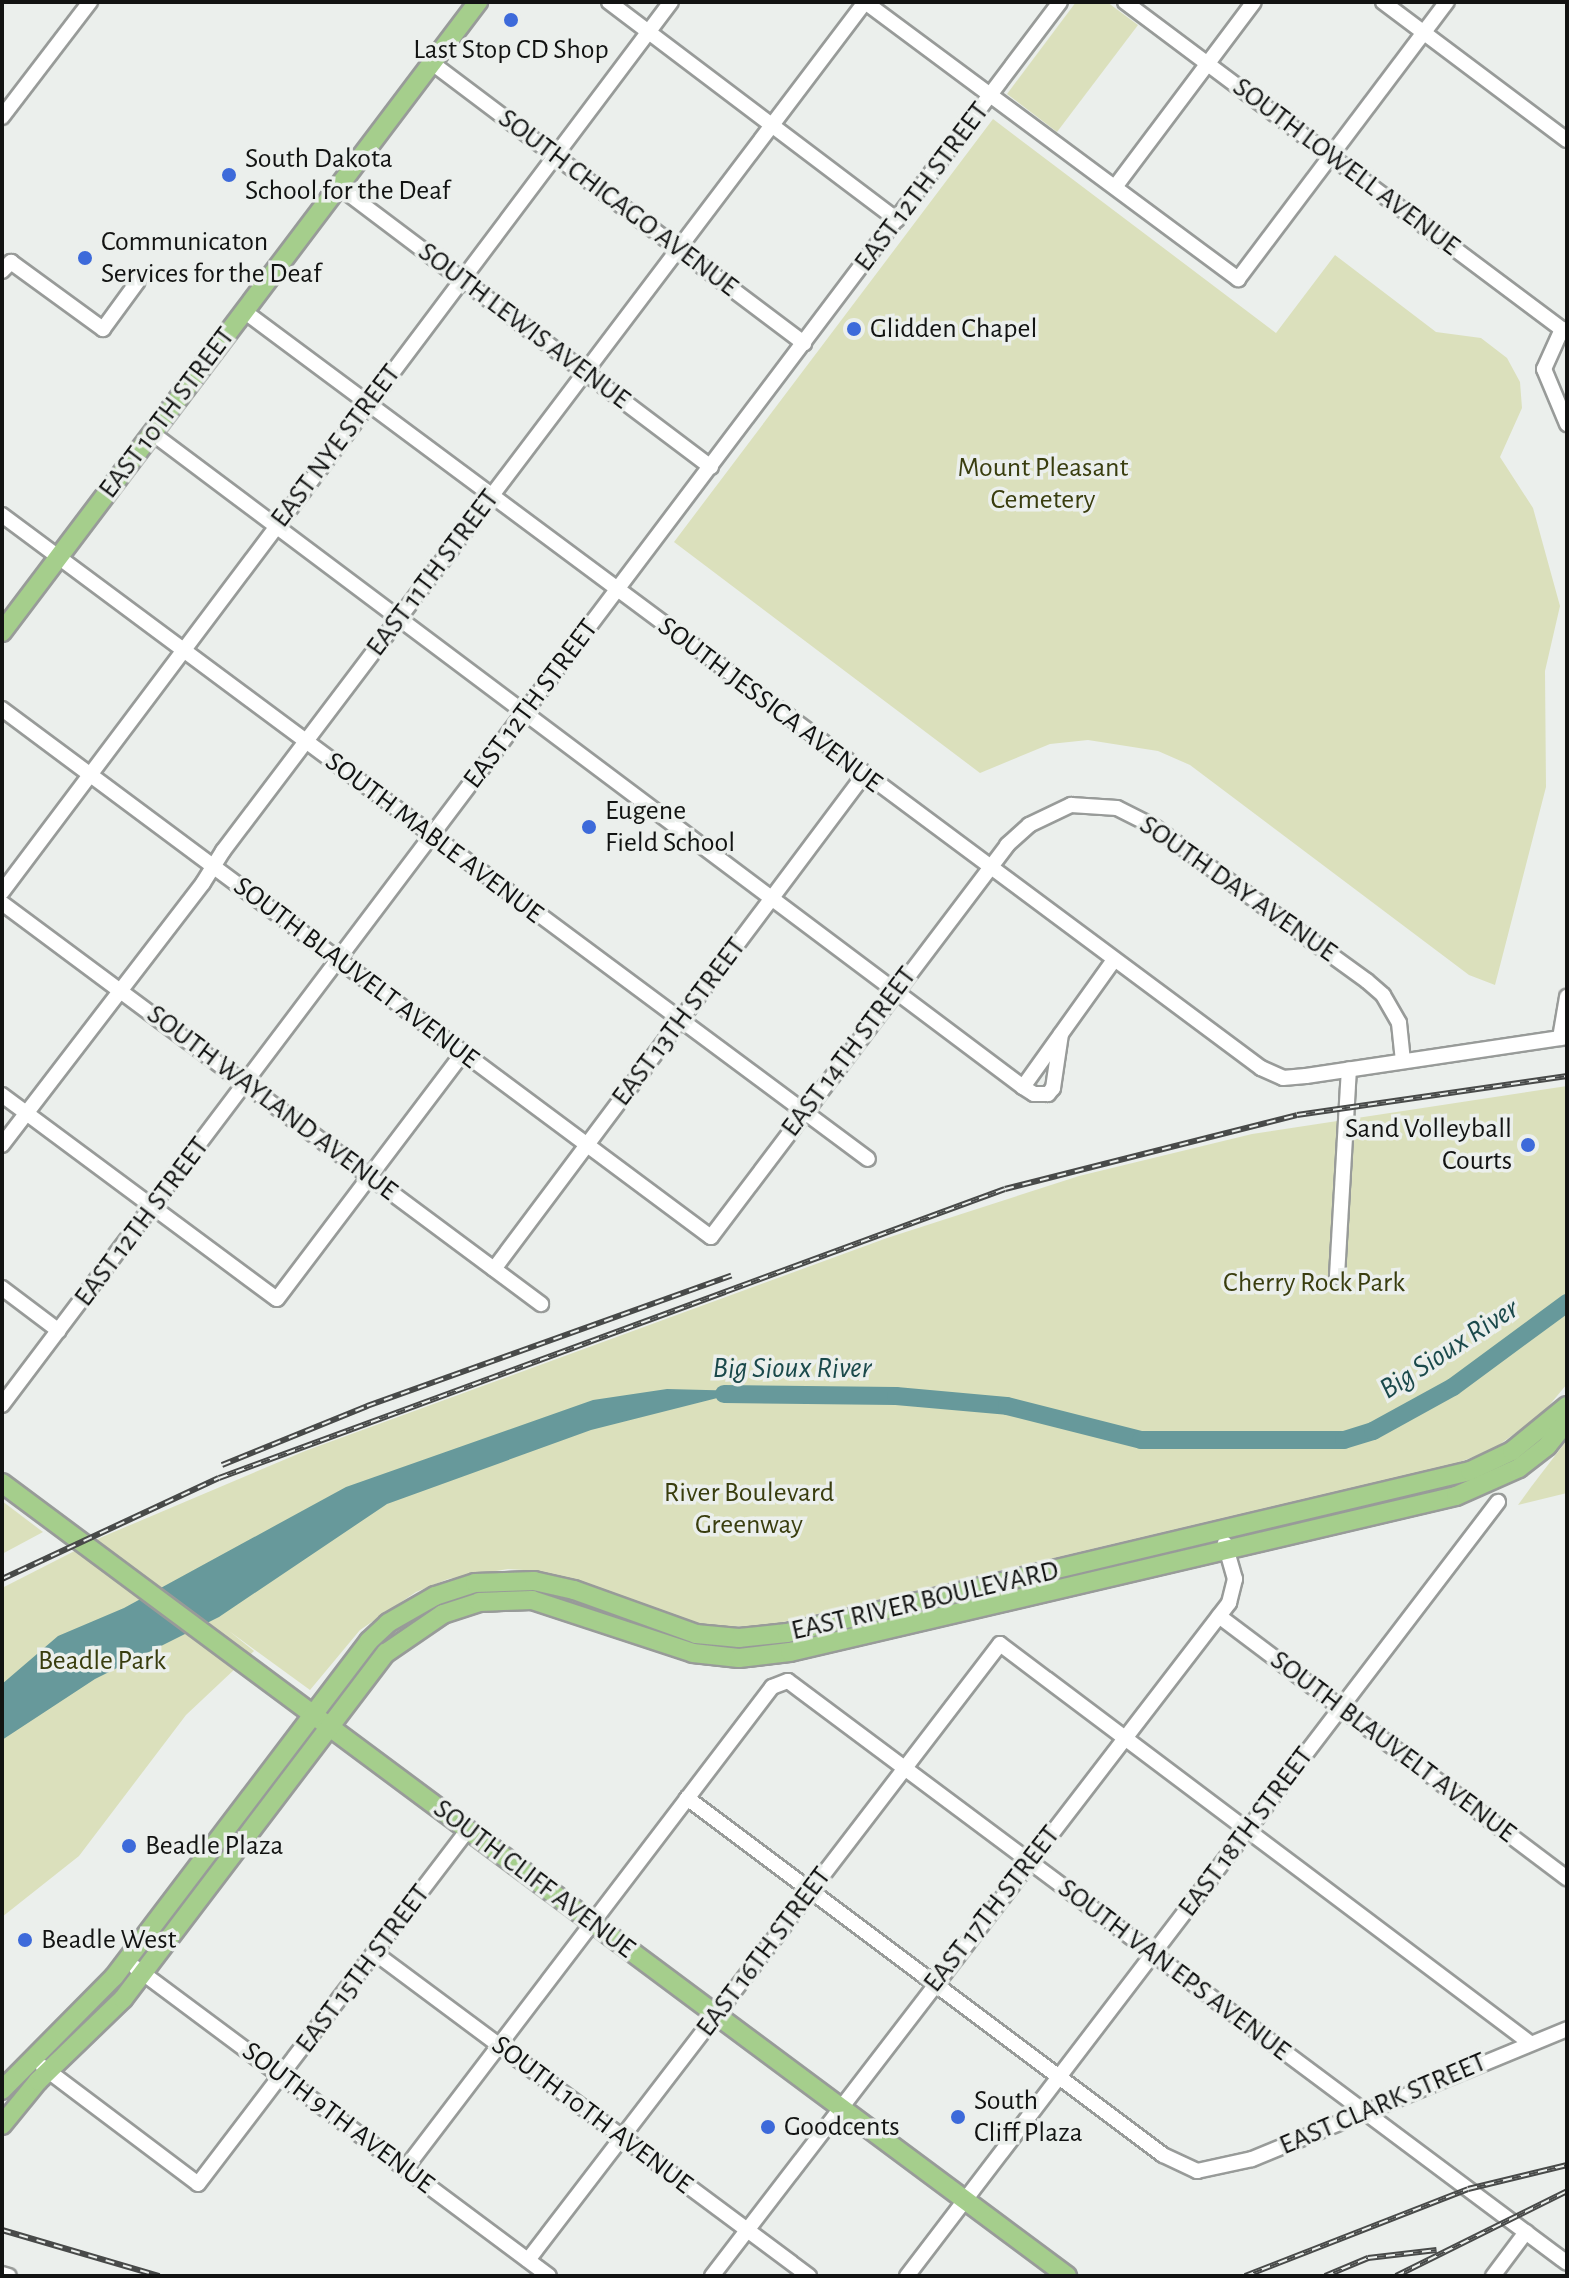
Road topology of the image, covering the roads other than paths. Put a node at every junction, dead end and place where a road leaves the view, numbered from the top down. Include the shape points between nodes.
1 (90, 2) edge
2 (478, 2) edge
3 (609, 2) edge
4 (671, 2) edge
5 (865, 2) edge
6 (1060, 2) edge
7 (1125, 2) edge
8 (1254, 2) edge
9 (1383, 2) edge
10 (1447, 2) edge
11 (649, 32) junction
12 (1424, 33) junction
13 (432, 63) junction
14 (1207, 63) junction
15 (991, 95) junction
16 (2, 117) edge
17 (773, 126) junction
18 (1567, 140) edge
19 (556, 156) junction
20 (1332, 157) junction
21 (338, 186) junction
22 (1115, 187) junction
23 (897, 220) junction
24 (679, 249) junction
25 (2, 271) edge
26 (463, 279) junction
27 (138, 281) dead end
28 (244, 311) junction
29 (1564, 331) edge
30 (804, 343) junction
31 (585, 372) junction
32 (368, 403) junction
33 (1567, 424) edge
34 (152, 433) junction
35 (711, 467) junction
36 (491, 496) junction
37 (2, 515) edge
38 (275, 526) junction
39 (58, 557) junction
40 (616, 590) junction
41 (398, 619) junction
42 (2, 632) edge
43 (182, 649) junction
44 (2, 709) edge
45 (524, 714) junction
46 (305, 742) junction
47 (89, 774) junction
48 (864, 775) junction
49 (432, 837) junction
50 (213, 867) junction
51 (989, 867) junction
52 (2, 892) edge
53 (771, 897) junction
54 (2, 903) edge
55 (1114, 960) junction
56 (338, 961) junction
57 (895, 991) junction
58 (121, 992) junction
59 (1567, 997) edge
60 (680, 1022) junction
61 (1061, 1034) junction
62 (1563, 1038) edge
63 (463, 1053) junction
64 (1403, 1060) junction
65 (1349, 1069) junction
66 (245, 1084) junction
67 (1023, 1087) junction
68 (2, 1095) edge
69 (26, 1113) junction
70 (802, 1115) junction
71 (2, 1145) edge
72 (587, 1145) junction
73 (868, 1159) dead end
74 (370, 1176) junction
75 (153, 1207) junction
76 (711, 1237) joint
77 (494, 1269) junction
78 (1337, 1276) dead end
79 (2, 1288) edge
80 (541, 1304) dead end
81 (59, 1331) junction
82 (2, 1405) edge
83 (1567, 1406) edge
84 (1567, 1421) edge
85 (2, 1483) edge
86 (1498, 1502) dead end
87 (1221, 1531) junction
88 (1227, 1552) junction
89 (414, 1606) junction
90 (1219, 1616) junction
91 (388, 1623) junction
92 (281, 1691) junction
93 (1340, 1708) junction
94 (313, 1714) junction
95 (329, 1726) junction
96 (1124, 1740) junction
97 (358, 1748) junction
98 (906, 1768) junction
99 (687, 1798) junction
100 (468, 1830) junction
101 (1245, 1832) junction
102 (248, 1834) junction
103 (1028, 1861) junction
104 (1567, 1878) edge
105 (811, 1890) junction
106 (592, 1923) junction
107 (375, 1953) junction
108 (1153, 1953) junction
109 (126, 1961) junction
110 (143, 1974) junction
111 (935, 1983) junction
112 (716, 2015) junction
113 (1567, 2029) edge
114 (1530, 2043) junction
115 (498, 2045) junction
116 (31, 2058) junction
117 (49, 2071) junction
118 (281, 2075) junction
119 (1057, 2075) junction
120 (2, 2090) edge
121 (840, 2107) junction
122 (1365, 2112) junction
123 (2, 2125) edge
124 (622, 2137) junction
125 (405, 2169) junction
126 (964, 2200) junction
127 (747, 2230) junction
128 (1526, 2232) junction
129 (528, 2260) junction
130 (1567, 2263) edge
131 (2, 2274) edge
132 (9, 2276) edge
133 (549, 2276) edge
134 (712, 2276) edge
135 (809, 2276) edge
136 (907, 2276) edge
137 (1067, 2276) edge
138 (1493, 2276) edge

1 - 16 street
2 - 13 main road, EAST 10TH STREET
3 - 11 street
4 - 11 street, EAST NYE STREET
5 - 15 street
5 - 17 street, EAST 11TH STREET
6 - 15 street, EAST 12TH STREET
7 - 14 street, SOUTH LOWELL AVENUE
8 - 14 street
9 - 12 street
10 - 12 street
11 - 17 street
11 - 19 street, EAST NYE STREET
12 - 18 street
12 - 20 street
13 - 19 street, SOUTH CHICAGO AVENUE
13 - 21 main road, EAST 10TH STREET
14 - 20 street, SOUTH LOWELL AVENUE
14 - 22 street
15 - 22 street
15 - 23 street, EAST 12TH STREET
17 - 23 street
17 - 24 street, EAST 11TH STREET
19 - 24 street, SOUTH CHICAGO AVENUE
19 - 26 street, EAST NYE STREET
20 - 22 street via 1238,279
20 - 29 street, SOUTH LOWELL AVENUE
21 - 26 street, SOUTH LEWIS AVENUE
21 - 28 main road, EAST 10TH STREET
23 - 30 street, EAST 12TH STREET
24 - 30 street, SOUTH CHICAGO AVENUE
24 - 31 street, EAST 11TH STREET
25 - 27 street via 11,262 103,329
26 - 31 street, SOUTH LEWIS AVENUE
26 - 32 street, EAST NYE STREET
28 - 32 street, SOUTH JESSICA AVENUE
28 - 34 main road, EAST 10TH STREET
29 - 33 street via 1544,369
30 - 35 street, EAST 12TH STREET
31 - 35 street, SOUTH LEWIS AVENUE
31 - 36 street, EAST 11TH STREET
32 - 36 street, SOUTH JESSICA AVENUE
32 - 38 street, EAST NYE STREET
34 - 38 street
34 - 39 main road, EAST 10TH STREET
35 - 40 street, EAST 12TH STREET
36 - 40 street, SOUTH JESSICA AVENUE
36 - 41 street, EAST 11TH STREET
37 - 39 street, SOUTH MABLE AVENUE
38 - 41 street
38 - 43 street, EAST NYE STREET
39 - 42 main road, EAST 10TH STREET
39 - 43 street, SOUTH MABLE AVENUE
40 - 45 street, EAST 12TH STREET
40 - 48 street, SOUTH JESSICA AVENUE
41 - 45 street
41 - 46 street, EAST 11TH STREET
43 - 46 street, SOUTH MABLE AVENUE
43 - 47 street, EAST NYE STREET
44 - 47 street, SOUTH BLAUVELT AVENUE
45 - 49 street, EAST 12TH STREET
45 - 53 street
46 - 49 street, SOUTH MABLE AVENUE
46 - 50 street, EAST 11TH STREET
47 - 50 street, SOUTH BLAUVELT AVENUE
47 - 52 street, EAST NYE STREET
48 - 51 street, SOUTH JESSICA AVENUE
48 - 53 street, EAST 13TH STREET
49 - 56 street, EAST 12TH STREET
49 - 60 street, SOUTH MABLE AVENUE
50 - 56 street, SOUTH BLAUVELT AVENUE
50 - 58 street, EAST 11TH STREET
51 - 55 street, SOUTH JESSICA AVENUE
51 - 57 street, EAST 14TH STREET
51 - 64 street, SOUTH DAY AVENUE via 1007,845 1048,813 1090,804 1137,816 1383,995 1399,1023
53 - 57 street
53 - 60 street, EAST 13TH STREET
54 - 58 street, SOUTH WAYLAND AVENUE
55 - 61 street
55 - 65 street, SOUTH JESSICA AVENUE via 1261,1068 1283,1078
56 - 63 street, SOUTH BLAUVELT AVENUE
56 - 66 street, EAST 12TH STREET
57 - 67 street
57 - 70 street, EAST 14TH STREET
58 - 66 street, SOUTH WAYLAND AVENUE
58 - 69 street, EAST 11TH STREET
59 - 62 street
60 - 70 street, SOUTH MABLE AVENUE
60 - 72 street, EAST 13TH STREET
61 - 67 street
61 - 67 street via 1053,1088 1041,1096
62 - 64 street, SOUTH JESSICA AVENUE
63 - 72 street, SOUTH BLAUVELT AVENUE
63 - 74 street
64 - 65 street, SOUTH JESSICA AVENUE
65 - 78 street
66 - 74 street, SOUTH WAYLAND AVENUE
66 - 75 street, EAST 12TH STREET
68 - 69 street
69 - 71 street, EAST 11TH STREET
69 - 75 street
70 - 73 street, SOUTH MABLE AVENUE
70 - 76 street, EAST 14TH STREET
72 - 76 street, SOUTH BLAUVELT AVENUE
72 - 77 street, EAST 13TH STREET
74 - 75 street via 277,1299
74 - 77 street, SOUTH WAYLAND AVENUE
75 - 81 street, EAST 12TH STREET
77 - 80 street, SOUTH WAYLAND AVENUE
79 - 81 street
81 - 82 street, EAST 12TH STREET
83 - 87 main road, EAST RIVER BOULEVARD via 1512,1451 1470,1471
84 - 88 main road, EAST RIVER BOULEVARD via 1534,1457 1474,1490
85 - 92 main road, SOUTH CLIFF AVENUE
86 - 93 street, EAST 18TH STREET
87 - 88 street, EAST 17TH STREET
87 - 89 main road, EAST RIVER BOULEVARD via 762,1637 675,1629 584,1593 534,1581 475,1583
88 - 90 street, EAST 17TH STREET via 1235,1587
88 - 95 main road, EAST RIVER BOULEVARD via 764,1656 670,1648 552,1603 479,1602 443,1614 401,1639
89 - 91 main road, EAST RIVER BOULEVARD
89 - 95 main road via 333,1700 326,1714
90 - 93 street, SOUTH BLAUVELT AVENUE
90 - 96 street, EAST 17TH STREET
91 - 92 main road via 366,1630 312,1695
91 - 94 main road, EAST RIVER BOULEVARD
92 - 94 main road, SOUTH CLIFF AVENUE
93 - 101 street, EAST 18TH STREET
93 - 104 street, SOUTH BLAUVELT AVENUE
94 - 95 main road, SOUTH CLIFF AVENUE
94 - 102 main road via 307,1741 255,1809
94 - 109 main road
95 - 97 main road, SOUTH CLIFF AVENUE
95 - 102 main road
96 - 98 street, EAST 16TH STREET via 1000,1644
96 - 101 street
96 - 103 street, EAST 17TH STREET
97 - 100 main road, SOUTH CLIFF AVENUE
97 - 102 main road via 323,1749 267,1820
98 - 99 street, SOUTH VAN EPS AVENUE via 798,1687 779,1681
98 - 103 street, SOUTH VAN EPS AVENUE
98 - 105 street, EAST 16TH STREET
99 - 105 street
99 - 106 street
100 - 106 main road, SOUTH CLIFF AVENUE
100 - 107 street, EAST 15TH STREET
101 - 108 street, EAST 18TH STREET
101 - 114 street
102 - 110 main road
103 - 108 street, SOUTH VAN EPS AVENUE
103 - 111 street, EAST 17TH STREET
105 - 111 street
105 - 112 street, EAST 16TH STREET
106 - 112 main road, SOUTH CLIFF AVENUE
106 - 115 street
107 - 115 street, SOUTH 10TH AVENUE
107 - 118 street, EAST 15TH STREET
108 - 119 street, EAST 18TH STREET
108 - 122 street, SOUTH VAN EPS AVENUE
109 - 110 street, SOUTH 9TH AVENUE
109 - 116 main road via 85,2011
110 - 117 main road via 93,2033
110 - 118 street, SOUTH 9TH AVENUE
111 - 119 street
111 - 121 street, EAST 17TH STREET
112 - 121 main road, SOUTH CLIFF AVENUE
112 - 124 street, EAST 16TH STREET
113 - 114 street, EAST CLARK STREET
114 - 122 street, EAST CLARK STREET
115 - 124 street, SOUTH 10TH AVENUE
115 - 125 street
116 - 117 street
116 - 120 main road
117 - 118 street, EAST 15TH STREET via 198,2184
117 - 123 main road
118 - 125 street, SOUTH 9TH AVENUE
119 - 122 street, EAST CLARK STREET via 1163,2155 1197,2171 1252,2159
119 - 126 street, EAST 18TH STREET
121 - 126 main road, SOUTH CLIFF AVENUE
121 - 127 street, EAST 17TH STREET
122 - 128 street, SOUTH VAN EPS AVENUE
124 - 127 street, SOUTH 10TH AVENUE
124 - 129 street, EAST 16TH STREET
125 - 129 street, SOUTH 9TH AVENUE
126 - 136 street, EAST 18TH STREET
126 - 137 main road, SOUTH CLIFF AVENUE
127 - 134 street, EAST 17TH STREET
127 - 135 street, SOUTH 10TH AVENUE
128 - 130 street, SOUTH VAN EPS AVENUE
128 - 138 street
129 - 133 street, SOUTH 9TH AVENUE
131 - 132 street

